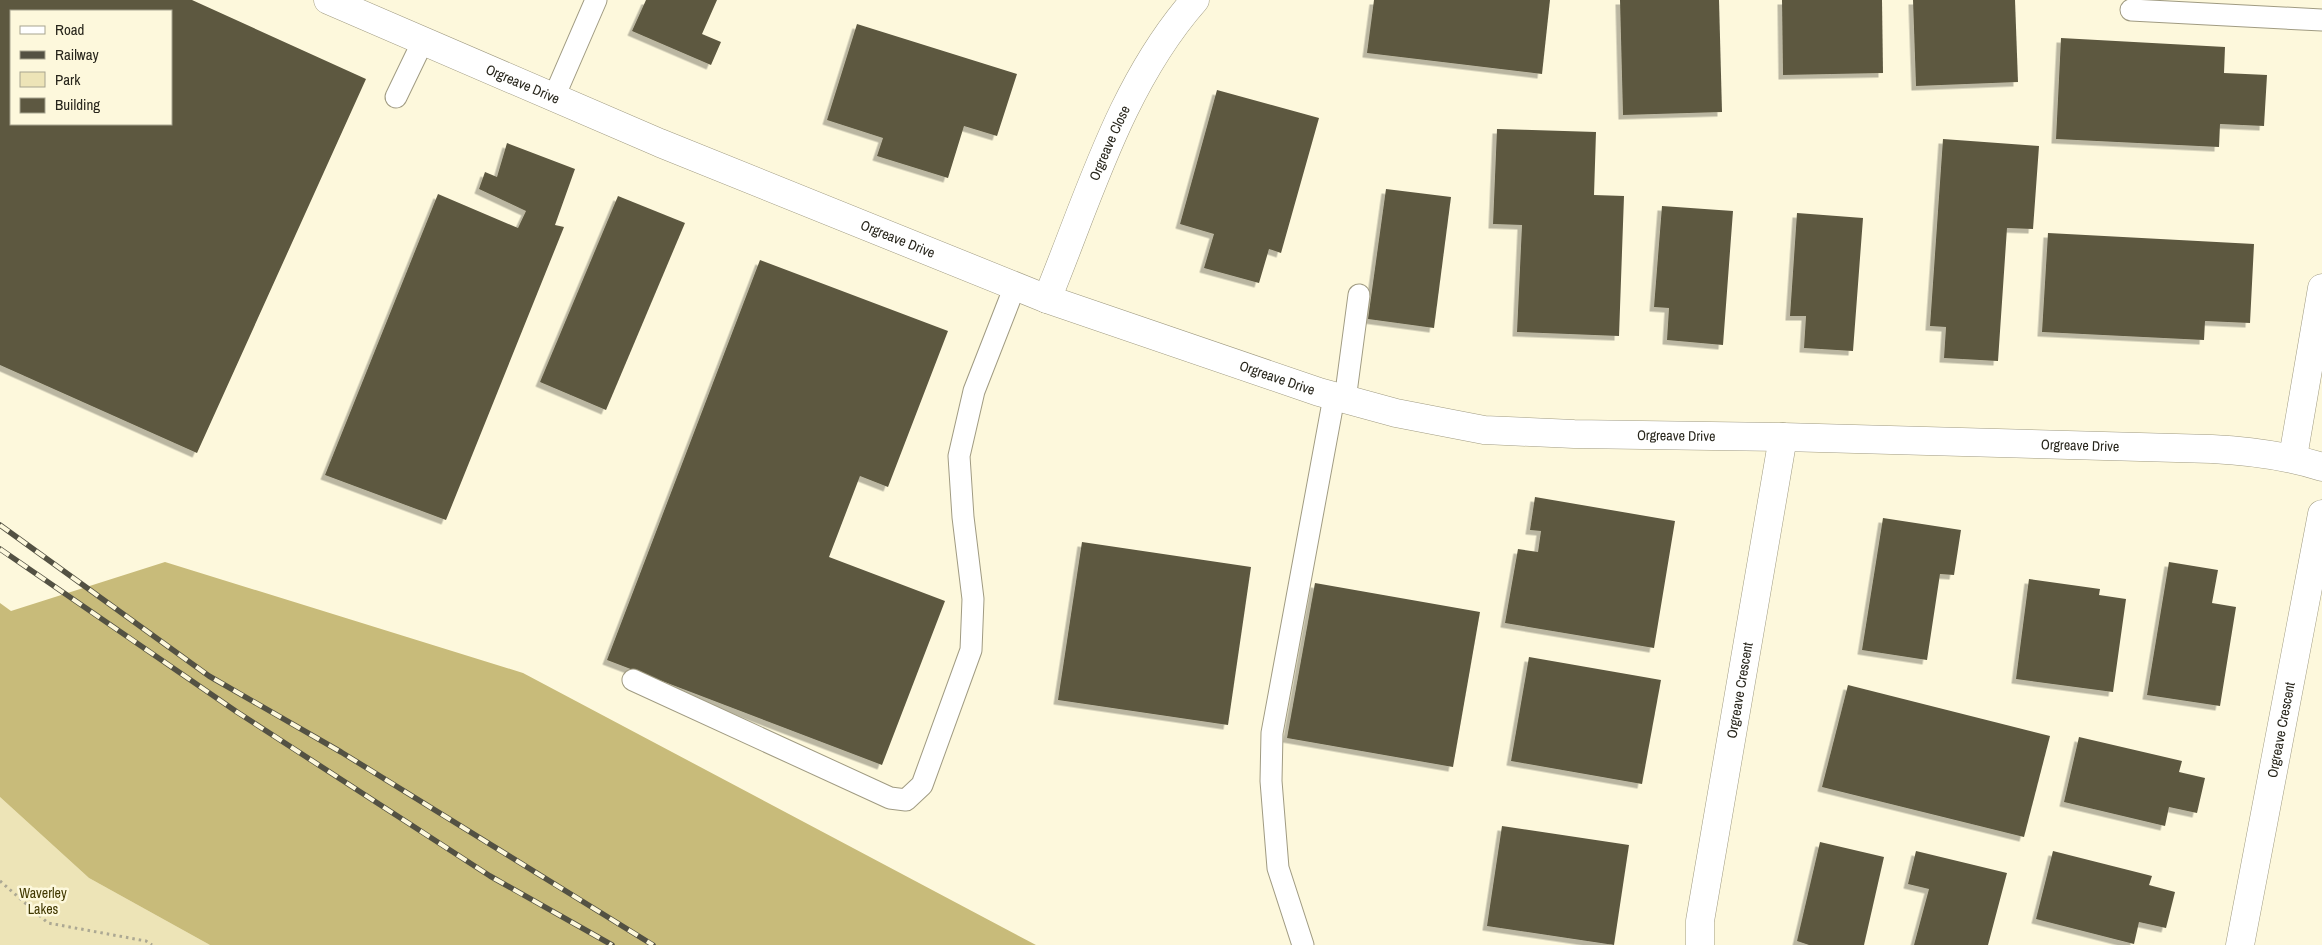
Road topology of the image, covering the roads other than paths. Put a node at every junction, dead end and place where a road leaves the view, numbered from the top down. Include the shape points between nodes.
1 (328, 0) edge
2 (596, 0) edge
3 (1195, 0) edge
4 (2131, 10) dead end
5 (2322, 20) edge
6 (423, 41) junction
7 (396, 97) dead end
8 (554, 97) junction
9 (1015, 286) junction
10 (2322, 288) edge
11 (1359, 295) dead end
12 (1047, 299) junction
13 (1339, 398) junction
14 (1783, 437) junction
15 (2293, 458) junction
16 (2322, 466) edge
17 (2322, 514) edge
18 (633, 680) dead end
19 (1303, 945) edge
20 (1700, 945) edge
21 (2240, 945) edge

1 - 6 street, Orgreave Drive
2 - 8 lane
3 - 12 street, Orgreave Close via 1154,55 1122,114
4 - 5 lane
6 - 7 lane
6 - 8 street, Orgreave Drive
8 - 9 street, Orgreave Drive via 669,147
9 - 12 street, Orgreave Drive
9 - 18 lane via 974,391 959,456 973,599 971,650 922,785 906,800 890,798
10 - 15 street
11 - 13 lane
12 - 13 street, Orgreave Drive
13 - 14 street, Orgreave Drive via 1484,430
13 - 19 lane via 1272,733 1271,780 1278,868
14 - 15 street, Orgreave Drive via 2212,449
14 - 20 street, Orgreave Crescent via 1700,921
15 - 16 street, Orgreave Drive
17 - 21 street, Orgreave Crescent

